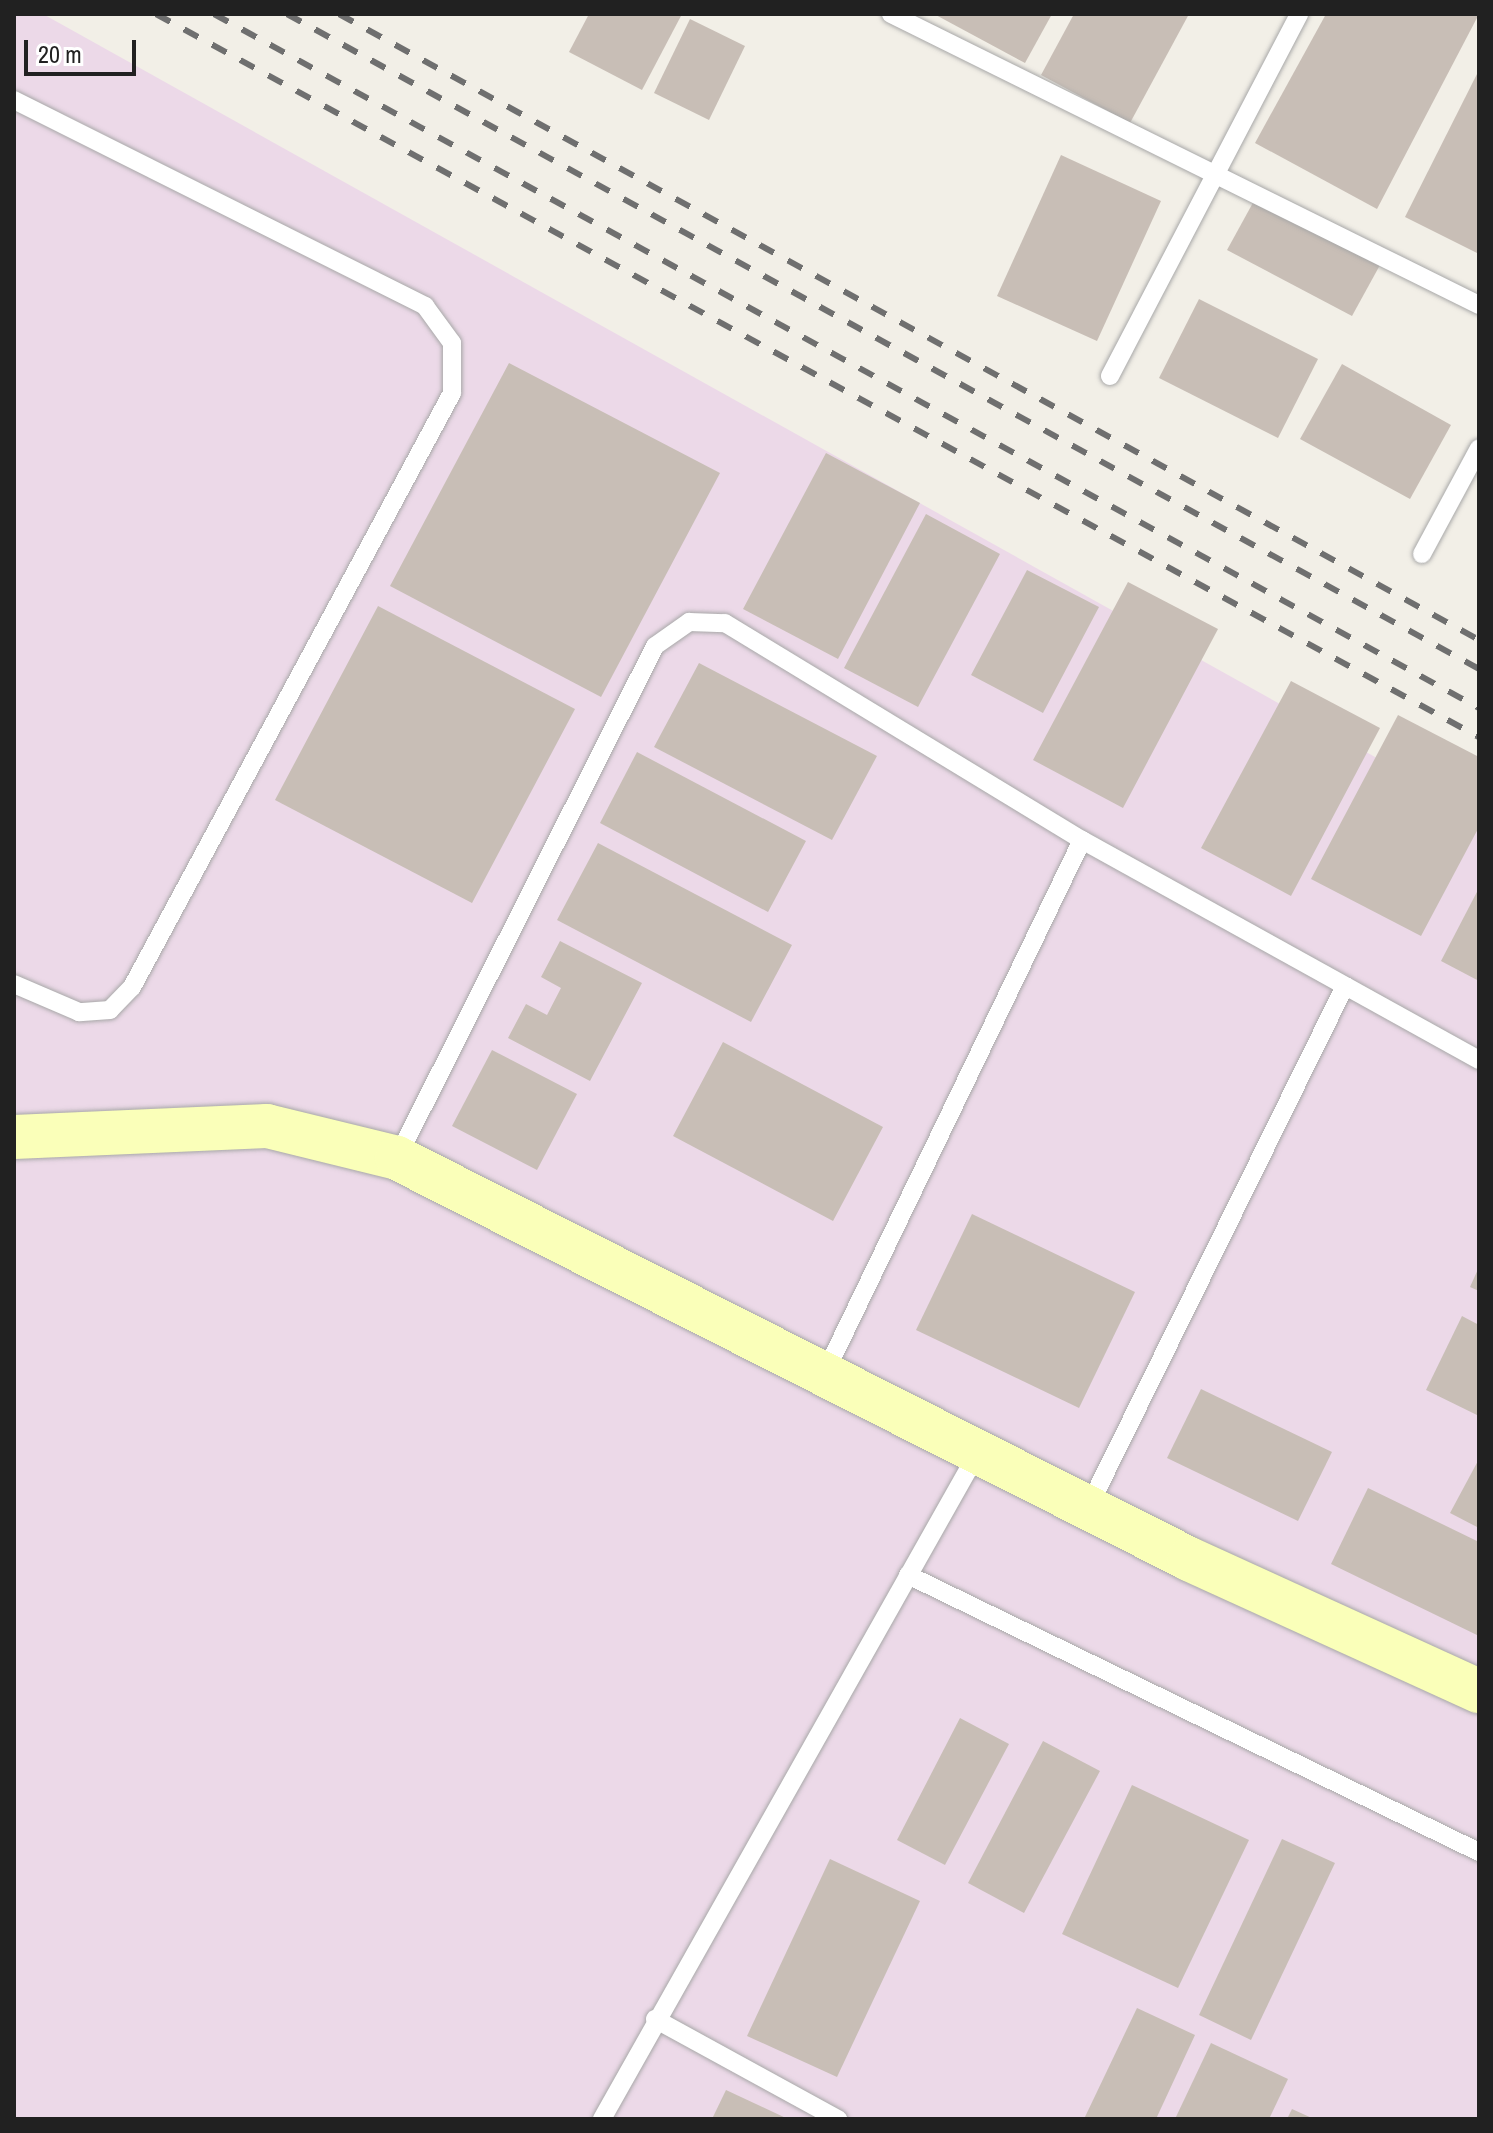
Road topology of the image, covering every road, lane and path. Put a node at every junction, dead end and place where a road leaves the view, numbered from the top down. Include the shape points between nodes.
1 (891, 14) edge
2 (1299, 14) edge
3 (14, 100) edge
4 (1214, 174) junction
5 (1479, 305) edge
6 (1110, 376) dead end
7 (1479, 448) edge
8 (1422, 554) dead end
9 (1082, 840) junction
10 (14, 984) edge
11 (1345, 986) junction
12 (1479, 1060) edge
13 (14, 1137) edge
14 (397, 1158) junction
15 (823, 1378) junction
16 (977, 1454) junction
17 (1088, 1508) junction
18 (908, 1575) junction
19 (1479, 1691) edge
20 (1479, 1852) edge
21 (655, 2019) junction
22 (602, 2119) edge
23 (838, 2119) edge

1 - 4 lane
2 - 4 lane
3 - 10 lane via 425,306 452,343 452,393 132,987 110,1010 79,1012
4 - 5 lane
4 - 6 lane
7 - 8 lane
9 - 11 lane
9 - 14 lane via 725,623 689,622 655,646
9 - 15 lane
11 - 12 lane
11 - 17 lane
13 - 14 street via 267,1126
14 - 15 street
15 - 16 street
16 - 17 street
16 - 18 lane
17 - 19 street
18 - 20 lane
18 - 21 lane
21 - 22 lane
21 - 23 lane

